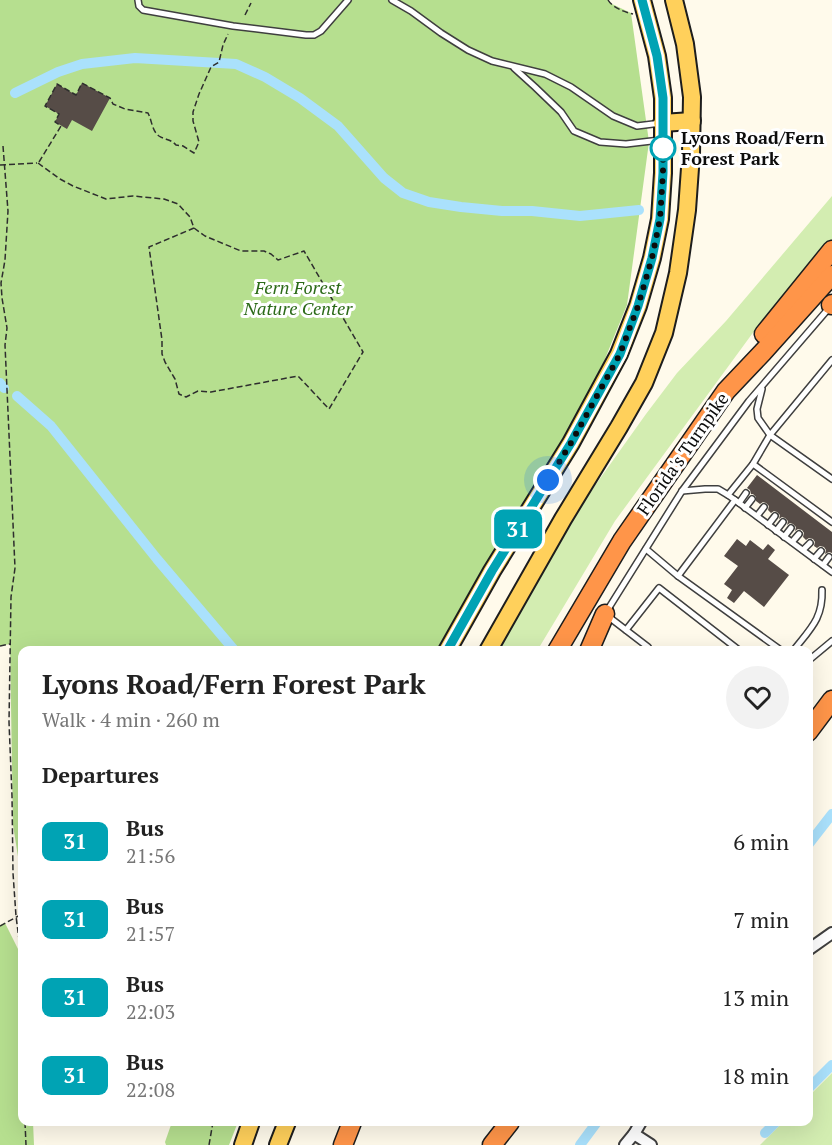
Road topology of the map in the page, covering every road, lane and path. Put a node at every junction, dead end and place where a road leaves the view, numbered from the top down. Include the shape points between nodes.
1 (138, 0) edge
2 (348, 0) edge
3 (392, 0) edge
4 (608, 0) edge
5 (642, 0) edge
6 (675, 0) edge
7 (251, 3) dead end
8 (245, 15) dead end
9 (647, 17) junction
10 (230, 30) dead end
11 (512, 67) junction
12 (692, 121) junction
13 (662, 123) junction
14 (663, 140) junction
15 (692, 140) junction
16 (3, 146) dead end
17 (38, 163) junction
18 (0, 165) edge
19 (4, 165) junction
20 (194, 228) junction
21 (832, 250) edge
22 (832, 275) edge
23 (832, 305) edge
24 (832, 360) edge
25 (763, 384) junction
26 (726, 391) junction
27 (770, 435) junction
28 (753, 464) junction
29 (832, 479) edge
30 (682, 492) junction
31 (746, 493) dead end
32 (728, 495) junction
33 (752, 499) dead end
34 (801, 499) junction
35 (736, 502) junction
36 (808, 504) junction
37 (797, 505) dead end
38 (764, 507) dead end
39 (745, 508) junction
40 (804, 510) dead end
41 (816, 510) junction
42 (757, 516) junction
43 (776, 516) dead end
44 (811, 516) dead end
45 (830, 520) edge
46 (783, 522) dead end
47 (768, 525) junction
48 (823, 525) dead end
49 (791, 528) dead end
50 (776, 531) junction
51 (799, 534) dead end
52 (784, 537) junction
53 (792, 542) junction
54 (810, 543) dead end
55 (646, 549) junction
56 (803, 550) junction
57 (821, 551) dead end
58 (829, 557) dead end
59 (814, 559) junction
60 (823, 565) junction
61 (832, 572) edge
62 (678, 576) junction
63 (822, 590) dead end
64 (605, 614) junction
65 (626, 630) junction
66 (832, 641) edge
67 (10, 644) junction
68 (0, 646) edge
69 (450, 646) edge
70 (491, 646) edge
71 (560, 646) edge
72 (591, 646) edge
73 (647, 646) edge
74 (734, 646) edge
75 (775, 646) edge
76 (797, 646) edge
77 (813, 657) edge
78 (832, 700) edge
79 (820, 719) edge
80 (16, 916) junction
81 (0, 926) edge
82 (18, 932) edge
83 (832, 933) edge
84 (813, 946) edge
85 (25, 1126) edge
86 (212, 1126) edge
87 (250, 1126) edge
88 (285, 1126) edge
89 (350, 1126) edge
90 (507, 1126) edge
91 (639, 1126) edge
92 (634, 1134) junction
93 (26, 1145) edge
94 (209, 1145) edge
95 (243, 1145) edge
96 (278, 1145) edge
97 (343, 1145) edge
98 (492, 1145) edge
99 (625, 1145) edge
100 (651, 1145) edge

1 - 2 lane via 143,10 306,35 321,32
3 - 11 lane via 468,50
4 - 9 path via 626,12
5 - 9 main road
6 - 12 main road via 693,97
7 - 8 path
9 - 13 main road via 663,98
10 - 17 path via 219,62 211,67 193,112 199,142 194,153 156,134 148,113 113,104 110,98 82,83 76,95 57,84 45,106 59,114 55,122 61,126
11 - 13 lane via 545,74 612,116 637,126
11 - 14 lane via 561,112 574,131 600,142
12 - 13 main road
12 - 15 main road
13 - 14 main road
14 - 15 main road
14 - 69 main road via 660,219 638,306 620,354
15 - 70 main road via 678,273 664,333 620,427
16 - 19 path
17 - 19 path
17 - 20 path via 60,179 106,200 133,196 178,204
18 - 19 path
19 - 67 path via 8,211 1,282 7,328 15,568
20 - 20 path via 242,251 264,251 278,260 304,252 363,352 329,409 298,376 198,391 186,397 179,394 162,354 148,247
21 - 26 highway via 753,348
22 - 26 highway, Florida's Turnpike
23 - 25 lane
24 - 27 lane
25 - 27 lane via 758,418
25 - 30 lane
26 - 71 highway, Florida's Turnpike via 622,541
27 - 28 lane
27 - 29 lane
28 - 32 lane
28 - 34 lane via 779,487
30 - 32 lane via 718,489
30 - 55 lane
31 - 35 lane
32 - 35 lane
33 - 39 lane
34 - 36 lane
34 - 37 lane
35 - 39 lane
35 - 62 lane
36 - 40 lane
36 - 41 lane
38 - 42 lane
39 - 42 lane
41 - 44 lane
41 - 45 lane
42 - 47 lane
43 - 47 lane
45 - 48 lane
46 - 50 lane
47 - 50 lane
49 - 52 lane
50 - 52 lane
51 - 53 lane
52 - 53 lane
53 - 56 lane
54 - 56 lane
55 - 62 lane
55 - 64 lane
56 - 59 lane
57 - 59 lane
58 - 60 lane
59 - 60 lane
60 - 61 lane
62 - 75 lane
63 - 76 lane via 817,621
64 - 65 lane
64 - 72 highway
65 - 73 lane
65 - 74 lane via 659,588
66 - 77 lane
67 - 68 path
67 - 80 path
78 - 79 highway
80 - 81 path
80 - 82 path
83 - 84 street
85 - 93 path
86 - 94 path
87 - 95 main road
88 - 96 main road
89 - 97 highway
90 - 98 highway
91 - 92 street
92 - 99 street
92 - 100 street

